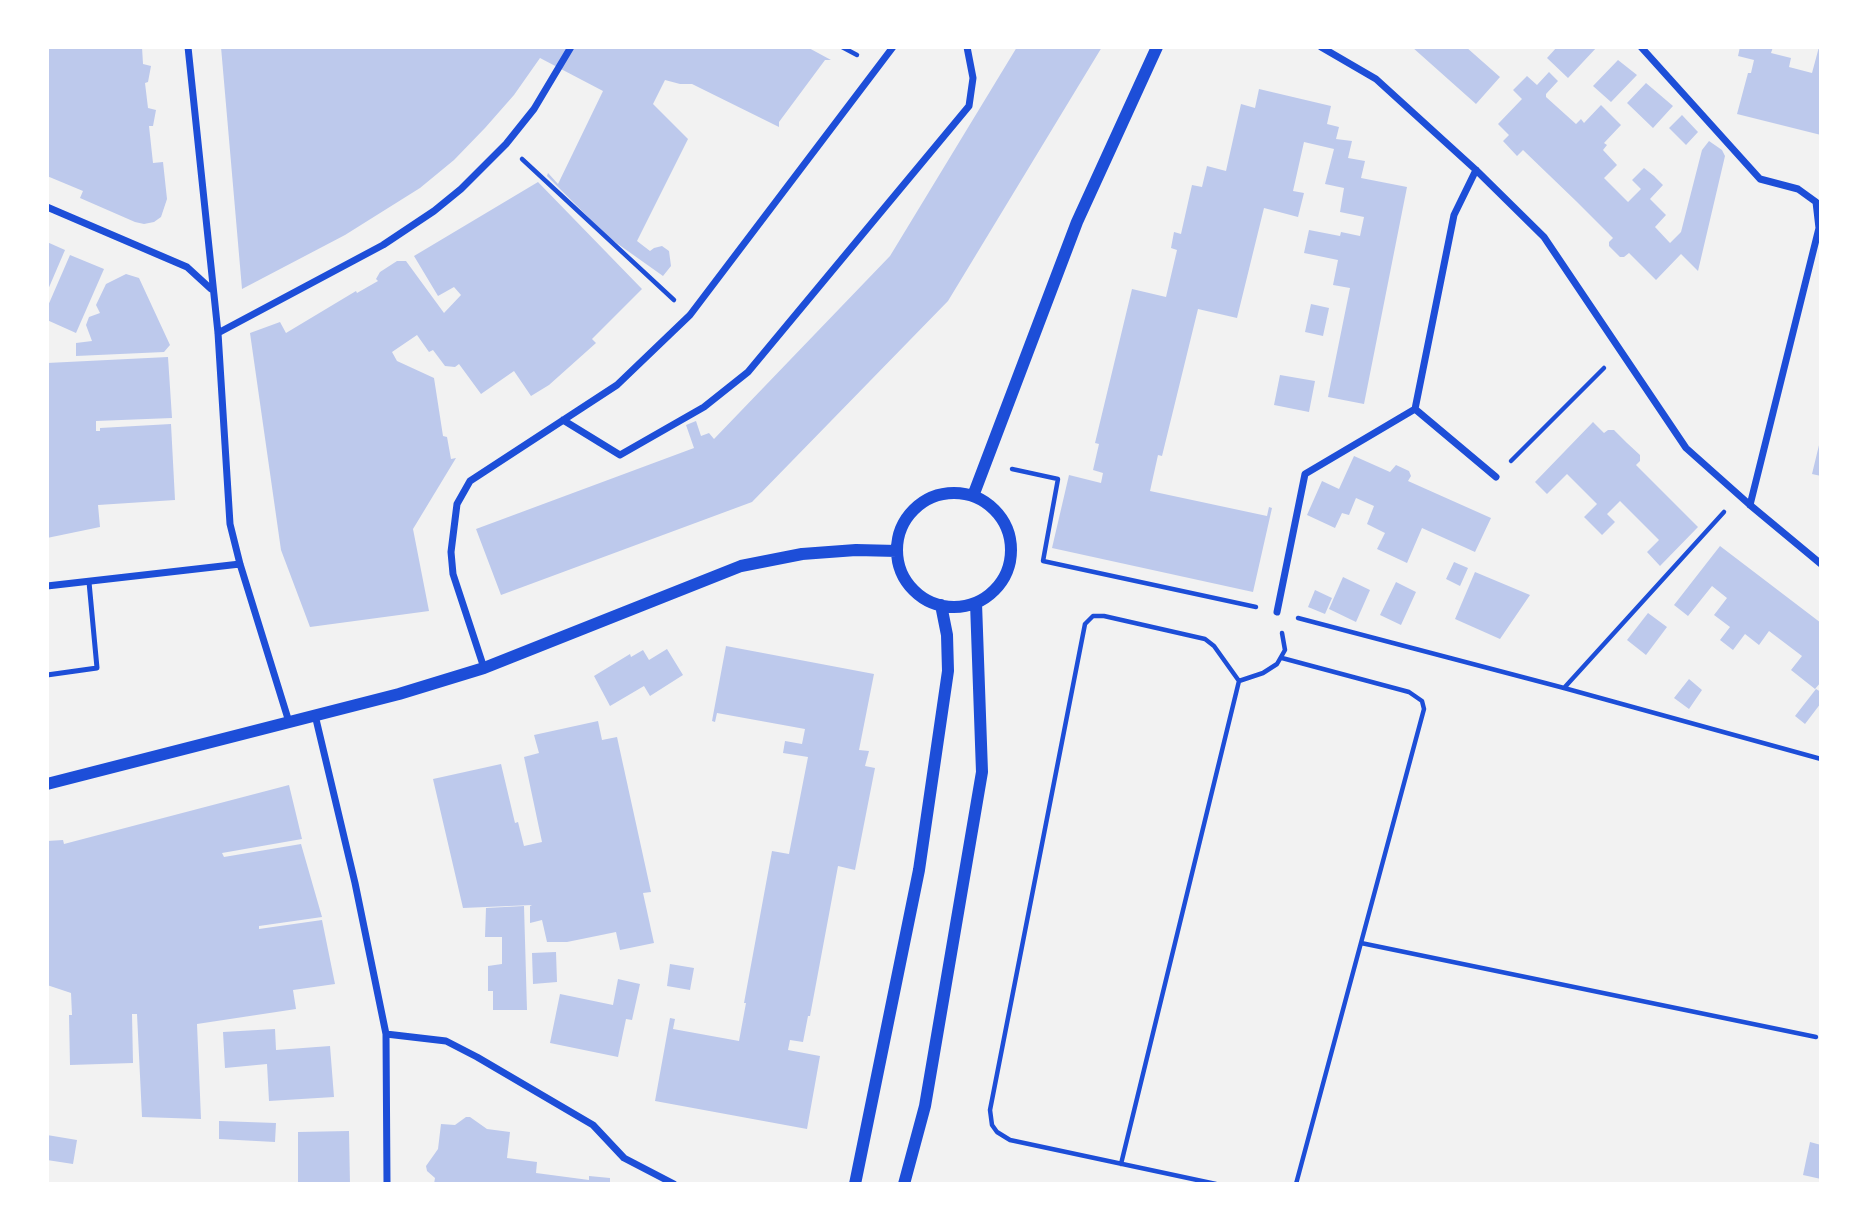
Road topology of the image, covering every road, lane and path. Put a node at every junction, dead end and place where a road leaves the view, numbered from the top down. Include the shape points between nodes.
1 (188, 47) edge
2 (571, 47) edge
3 (893, 47) edge
4 (967, 47) edge
5 (1157, 47) edge
6 (1321, 47) edge
7 (1641, 47) edge
8 (506, 144) junction
9 (1476, 170) junction
10 (47, 207) edge
11 (212, 289) junction
12 (690, 315) junction
13 (218, 334) junction
14 (1620, 352) junction
15 (1415, 409) junction
16 (563, 420) junction
17 (987, 461) junction
18 (1496, 477) joint
19 (1740, 495) junction
20 (973, 496) junction
21 (1750, 505) junction
22 (897, 551) junction
23 (240, 564) junction
24 (1821, 564) edge
25 (89, 582) junction
26 (47, 586) edge
27 (976, 603) junction
28 (941, 605) junction
29 (1277, 612) junction
30 (1282, 658) junction
31 (484, 668) junction
32 (47, 675) edge
33 (1239, 681) junction
34 (1564, 688) junction
35 (315, 715) junction
36 (289, 722) junction
37 (1821, 759) edge
38 (47, 784) edge
39 (1361, 943) junction
40 (386, 1034) junction
41 (1816, 1037) dead end
42 (1121, 1164) junction
43 (387, 1184) edge
44 (674, 1184) edge
45 (855, 1184) edge
46 (904, 1184) edge
47 (1216, 1184) edge
48 (1296, 1184) edge

1 - 11 street
2 - 8 street via 534,109
3 - 12 street
4 - 16 street via 973,78 969,106 748,372 704,407 620,456
5 - 17 street via 1077,222
6 - 9 street via 1376,79
7 - 21 street via 1760,179 1798,189 1816,202 1819,228
8 - 12 path
8 - 13 street via 461,189 383,245
9 - 14 street via 1544,237
9 - 15 street via 1454,215
10 - 11 street via 187,267
11 - 13 street
12 - 16 street via 631,374
13 - 23 street via 230,524
14 - 18 path
14 - 19 street via 1686,448
15 - 18 street
15 - 29 street via 1305,474
16 - 31 street via 470,481 457,503 453,574
17 - 20 street
17 - 29 path via 1058,479 1043,561
19 - 21 street
19 - 34 path
20 - 22 street via 946,493 921,503 903,524
20 - 27 street via 1000,516 1012,548 1008,571 996,590
21 - 24 street
22 - 28 street via 899,566 915,592
22 - 31 street via 802,554 741,566
23 - 25 street
23 - 36 street
25 - 26 street
25 - 32 lane via 97,668
27 - 28 street
27 - 46 street via 982,772 925,1107
28 - 45 street via 948,671 919,870
29 - 30 path via 1284,644
29 - 34 path
30 - 33 path via 1263,673
30 - 39 path via 1409,692 1422,701 1424,709
31 - 35 street
33 - 42 path
33 - 42 path via 1214,646 1197,636 1104,616 1093,617 1083,629 989,1118 997,1132 1010,1140
34 - 37 path
35 - 36 street
35 - 40 street
36 - 38 street
39 - 41 path
39 - 48 path
40 - 43 street
40 - 44 street via 456,1046 593,1125 624,1158
42 - 47 path

